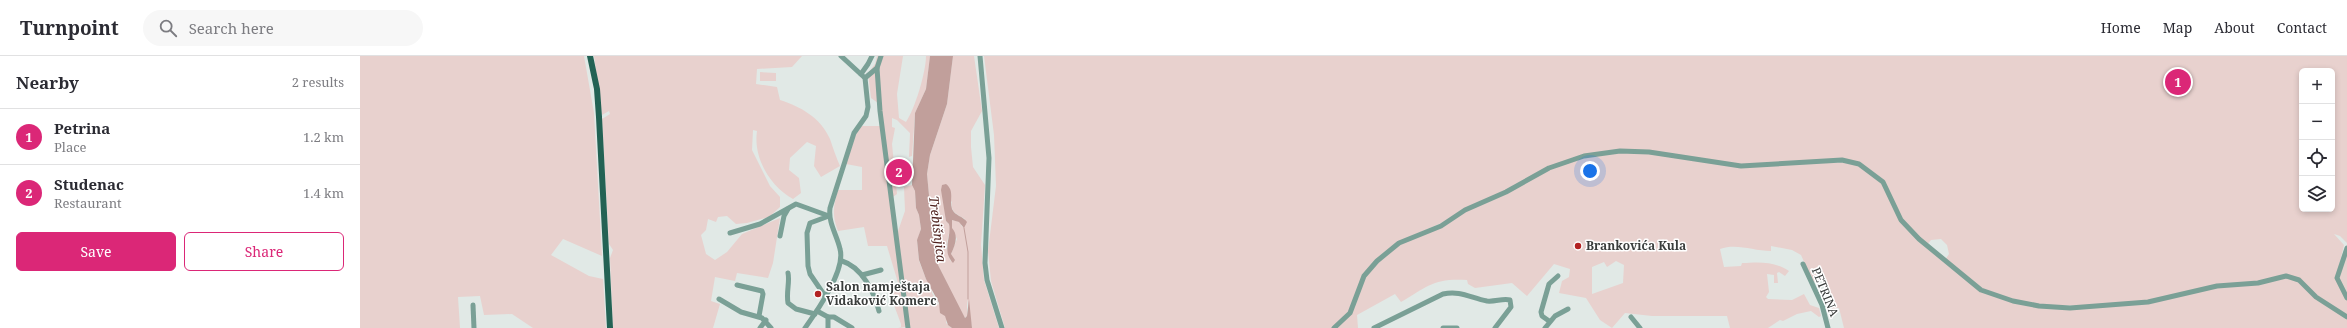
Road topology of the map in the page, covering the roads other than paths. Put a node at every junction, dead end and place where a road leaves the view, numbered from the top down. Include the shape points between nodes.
1 (590, 56) edge
2 (841, 56) edge
3 (872, 56) edge
4 (881, 56) edge
5 (980, 56) edge
6 (878, 68) junction
7 (860, 74) junction
8 (865, 78) junction
9 (789, 208) junction
10 (829, 216) junction
11 (730, 233) dead end
12 (780, 236) dead end
13 (2347, 248) edge
14 (842, 261) junction
15 (1803, 264) dead end
16 (881, 270) dead end
17 (788, 273) dead end
18 (862, 275) junction
19 (1558, 276) dead end
20 (737, 285) dead end
21 (825, 296) junction
22 (2347, 298) edge
23 (719, 299) dead end
24 (473, 305) dead end
25 (1568, 309) dead end
26 (879, 311) dead end
27 (816, 313) junction
28 (759, 316) junction
29 (2347, 316) edge
30 (828, 317) junction
31 (1632, 317) dead end
32 (766, 320) junction
33 (1549, 321) junction
34 (474, 328) edge
35 (610, 328) edge
36 (760, 328) edge
37 (771, 328) edge
38 (804, 328) edge
39 (828, 328) edge
40 (852, 328) edge
41 (908, 328) edge
42 (1002, 328) edge
43 (1334, 328) edge
44 (1374, 328) edge
45 (1442, 328) edge
46 (1457, 328) edge
47 (1495, 328) edge
48 (1545, 328) edge
49 (1640, 328) edge
50 (1828, 328) edge

1 - 35 main road via 597,97
2 - 7 street
3 - 7 street
4 - 6 street
5 - 42 street via 989,158 985,263 987,280
6 - 8 street
6 - 41 street via 880,111
7 - 8 street
8 - 10 street via 868,107 866,116 854,133
9 - 10 street via 796,204 801,205
9 - 11 street via 760,224
9 - 12 street via 784,216
10 - 14 street via 841,249
10 - 21 street via 810,223 807,233 810,274
13 - 22 street via 2338,278
14 - 18 street via 852,264
14 - 21 street
15 - 50 street, PETRINA via 1822,306
16 - 18 street
17 - 27 street via 788,303 796,309
18 - 26 street
19 - 33 street via 1549,284 1541,312
20 - 28 street via 762,291 764,294
21 - 27 street
23 - 28 street via 741,312
24 - 34 street
25 - 33 street
27 - 30 street
27 - 38 street
28 - 32 street
29 - 43 street via 2316,297 2299,280 2286,276 2258,283 2217,286 2148,302 2070,308 2013,301 1981,290 1918,239 1901,220 1883,182 1859,164 1842,160 1741,166 1620,150 1584,156 1548,168 1506,192 1465,210 1441,226 1399,243 1364,276 1350,312
30 - 39 street
30 - 40 street via 834,317
31 - 49 street
32 - 36 street
32 - 37 street
33 - 48 street
44 - 47 street via 1451,292 1488,301 1510,300 1510,307
45 - 46 street

